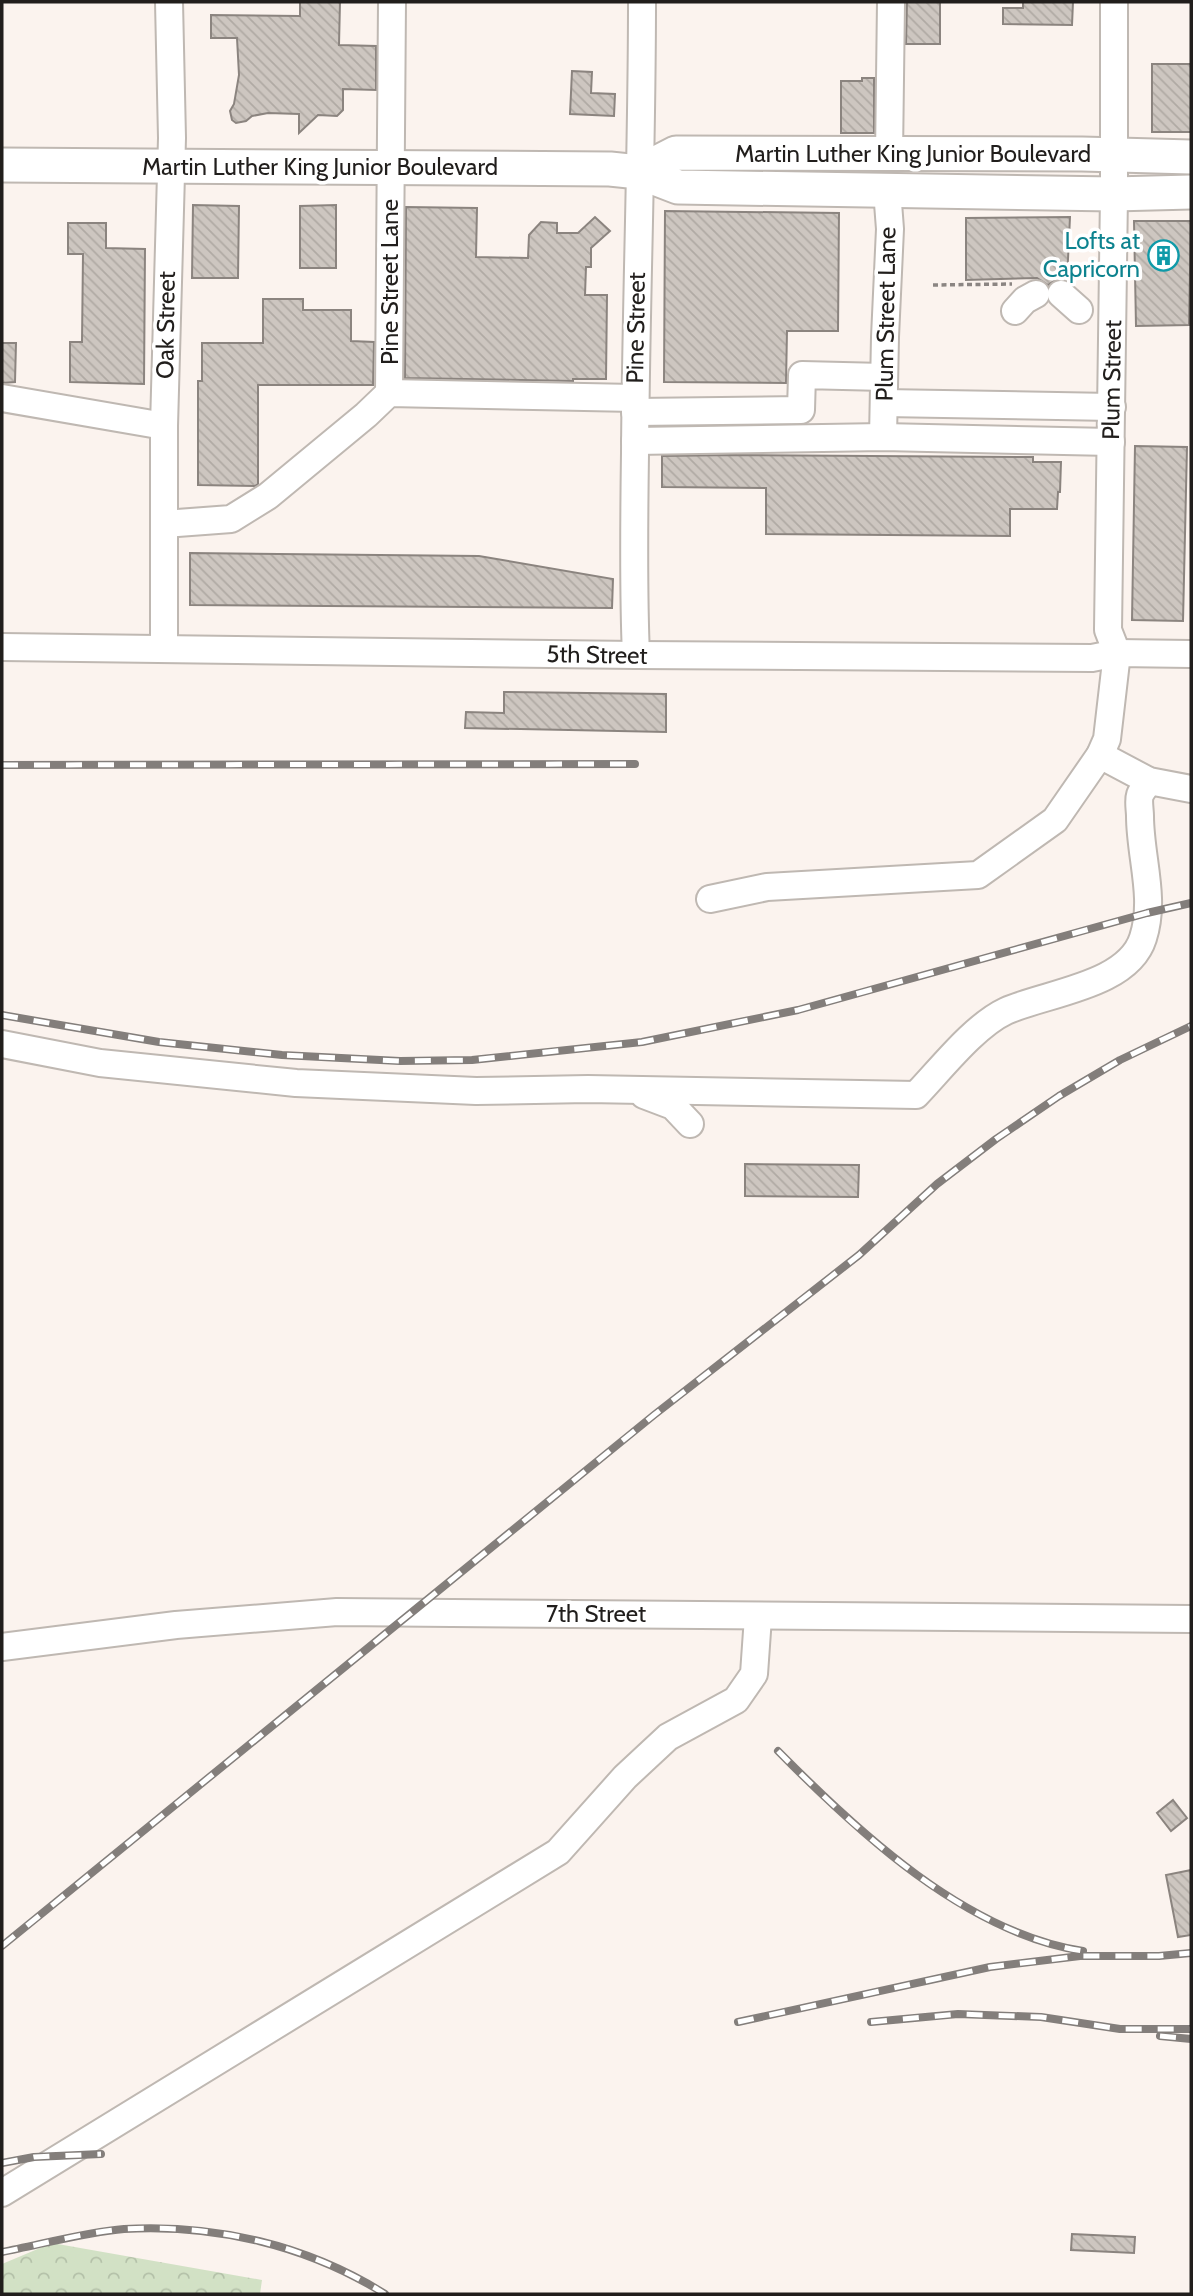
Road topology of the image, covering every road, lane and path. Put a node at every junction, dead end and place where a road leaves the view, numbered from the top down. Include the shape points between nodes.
1 (169, 2) edge
2 (392, 2) edge
3 (642, 2) edge
4 (891, 2) edge
5 (1114, 2) edge
6 (1113, 154) junction
7 (889, 155) junction
8 (1191, 158) edge
9 (2, 165) edge
10 (170, 166) junction
11 (390, 167) junction
12 (639, 172) junction
13 (887, 190) junction
14 (1191, 192) edge
15 (1114, 194) junction
16 (933, 285) dead end
17 (1050, 295) joint
18 (1015, 311) dead end
19 (884, 390) junction
20 (389, 393) junction
21 (2, 398) edge
22 (635, 405) junction
23 (1112, 407) junction
24 (164, 426) junction
25 (883, 437) junction
26 (635, 440) junction
27 (1111, 442) junction
28 (164, 524) junction
29 (2, 647) edge
30 (164, 649) junction
31 (1117, 653) junction
32 (1191, 654) edge
33 (636, 655) junction
34 (1100, 755) junction
35 (1149, 781) junction
36 (1191, 789) edge
37 (710, 899) dead end
38 (2, 1044) edge
39 (626, 1090) junction
40 (690, 1124) dead end
41 (758, 1617) junction
42 (1191, 1619) edge
43 (2, 1647) edge
44 (2, 2193) edge

1 - 10 street, Oak Street
2 - 11 street, Pine Street Lane
3 - 12 street, Pine Street
4 - 7 street
5 - 6 street, Plum Street
6 - 7 main road, Martin Luther King Junior Boulevard
6 - 8 main road, Martin Luther King Junior Boulevard
6 - 15 street, Plum Street
7 - 12 main road, Martin Luther King Junior Boulevard via 676,153
9 - 10 main road, Martin Luther King Junior Boulevard
10 - 11 main road, Martin Luther King Junior Boulevard
10 - 24 street, Oak Street
11 - 12 main road, Martin Luther King Junior Boulevard
11 - 20 street, Pine Street Lane
12 - 13 main road, Martin Luther King Junior Boulevard via 678,187
12 - 22 street, Pine Street
13 - 15 main road, Martin Luther King Junior Boulevard
13 - 19 street, Plum Street Lane via 890,229
14 - 15 main road, Martin Luther King Junior Boulevard
15 - 23 street, Plum Street
16 - 17 path
17 - 18 street via 1025,300
19 - 22 street via 802,375 801,410
19 - 23 street
19 - 25 street, Plum Street Lane
20 - 22 street
20 - 28 street via 268,496 231,519
21 - 24 street
22 - 26 street, Pine Street
23 - 27 street, Plum Street
24 - 28 street, Oak Street
25 - 26 street
25 - 27 street
26 - 33 street, Pine Street
27 - 31 street, Plum Street via 1108,630
28 - 30 street, Oak Street
29 - 30 street, 5th Street
30 - 33 street, 5th Street
31 - 32 street, 5th Street
31 - 33 street, 5th Street via 1092,658
31 - 34 street, Plum Street via 1107,739
34 - 35 street
34 - 37 street, Plum Street via 1055,820 978,875 766,887
35 - 36 street
35 - 39 street via 1140,796 1147,913 1143,940 1130,958 1109,976 1004,1012 976,1033 916,1095
38 - 39 street via 100,1063 296,1083 476,1091
39 - 40 street via 673,1106
41 - 42 street, 7th Street
41 - 43 street, 7th Street via 337,1612
41 - 44 street via 754,1674 736,1700 668,1737 558,1852

